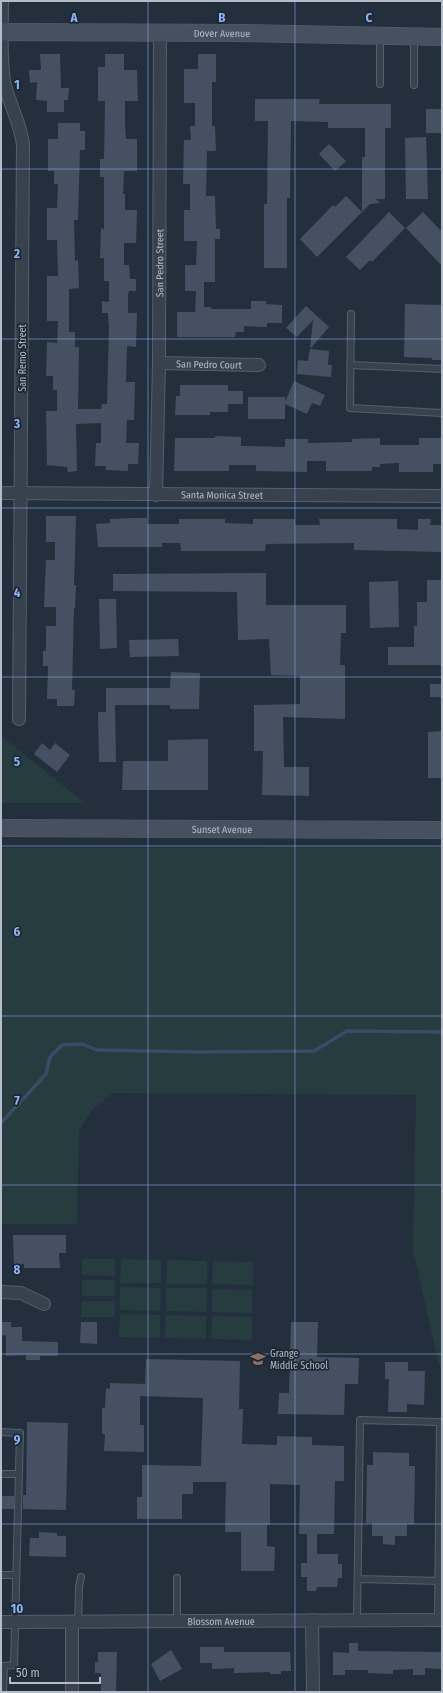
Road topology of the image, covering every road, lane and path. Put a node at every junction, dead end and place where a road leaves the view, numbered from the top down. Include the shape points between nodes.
1 (2, 1) edge
2 (1, 32) edge
3 (160, 32) junction
4 (380, 36) junction
5 (414, 36) junction
6 (442, 37) edge
7 (380, 84) dead end
8 (414, 85) dead end
9 (351, 314) dead end
10 (159, 363) junction
11 (259, 365) dead end
12 (350, 365) junction
13 (442, 370) edge
14 (442, 413) edge
15 (22, 493) junction
16 (1, 494) edge
17 (156, 495) junction
18 (442, 496) edge
19 (19, 719) dead end
20 (1, 828) edge
21 (442, 830) edge
22 (1, 1292) edge
23 (44, 1304) dead end
24 (1, 1432) edge
25 (1, 1474) edge
26 (19, 1474) junction
27 (440, 1539) edge
28 (1, 1575) edge
29 (16, 1575) junction
30 (81, 1577) dead end
31 (177, 1578) dead end
32 (358, 1580) junction
33 (440, 1581) edge
34 (312, 1620) junction
35 (357, 1620) junction
36 (440, 1620) edge
37 (1, 1622) edge
38 (15, 1622) junction
39 (177, 1622) junction
40 (75, 1623) junction
41 (3, 1692) edge
42 (72, 1692) edge
43 (312, 1692) edge

1 - 2 street, San Remo Street
2 - 3 main road, Dover Avenue
2 - 15 street, San Remo Street via 5,84 21,130 23,144
3 - 4 main road, Dover Avenue
3 - 10 street, San Pedro Street
4 - 5 main road, Dover Avenue
4 - 7 lane
5 - 6 main road, Dover Avenue
5 - 8 lane
9 - 12 lane
10 - 11 street, San Pedro Court
10 - 17 street, San Pedro Street
12 - 13 lane
12 - 14 lane via 350,408
15 - 16 street, Santa Monica Street
15 - 17 street, Santa Monica Street
15 - 19 street, San Remo Street
17 - 18 street, Santa Monica Street
20 - 21 main road, Sunset Avenue
22 - 23 street via 21,1293
24 - 26 lane via 20,1432
25 - 26 lane
26 - 29 lane
27 - 32 lane via 440,1422 360,1420
27 - 33 lane
28 - 29 lane
29 - 38 lane
30 - 40 lane
31 - 39 lane
32 - 33 lane
32 - 35 lane
33 - 36 lane
34 - 35 street, Blossom Avenue
34 - 39 street, Blossom Avenue
34 - 43 street
35 - 36 street, Blossom Avenue
37 - 38 street, Blossom Avenue
38 - 40 street, Blossom Avenue
38 - 41 lane via 14,1665 4,1666
39 - 40 street, Blossom Avenue
40 - 42 street

